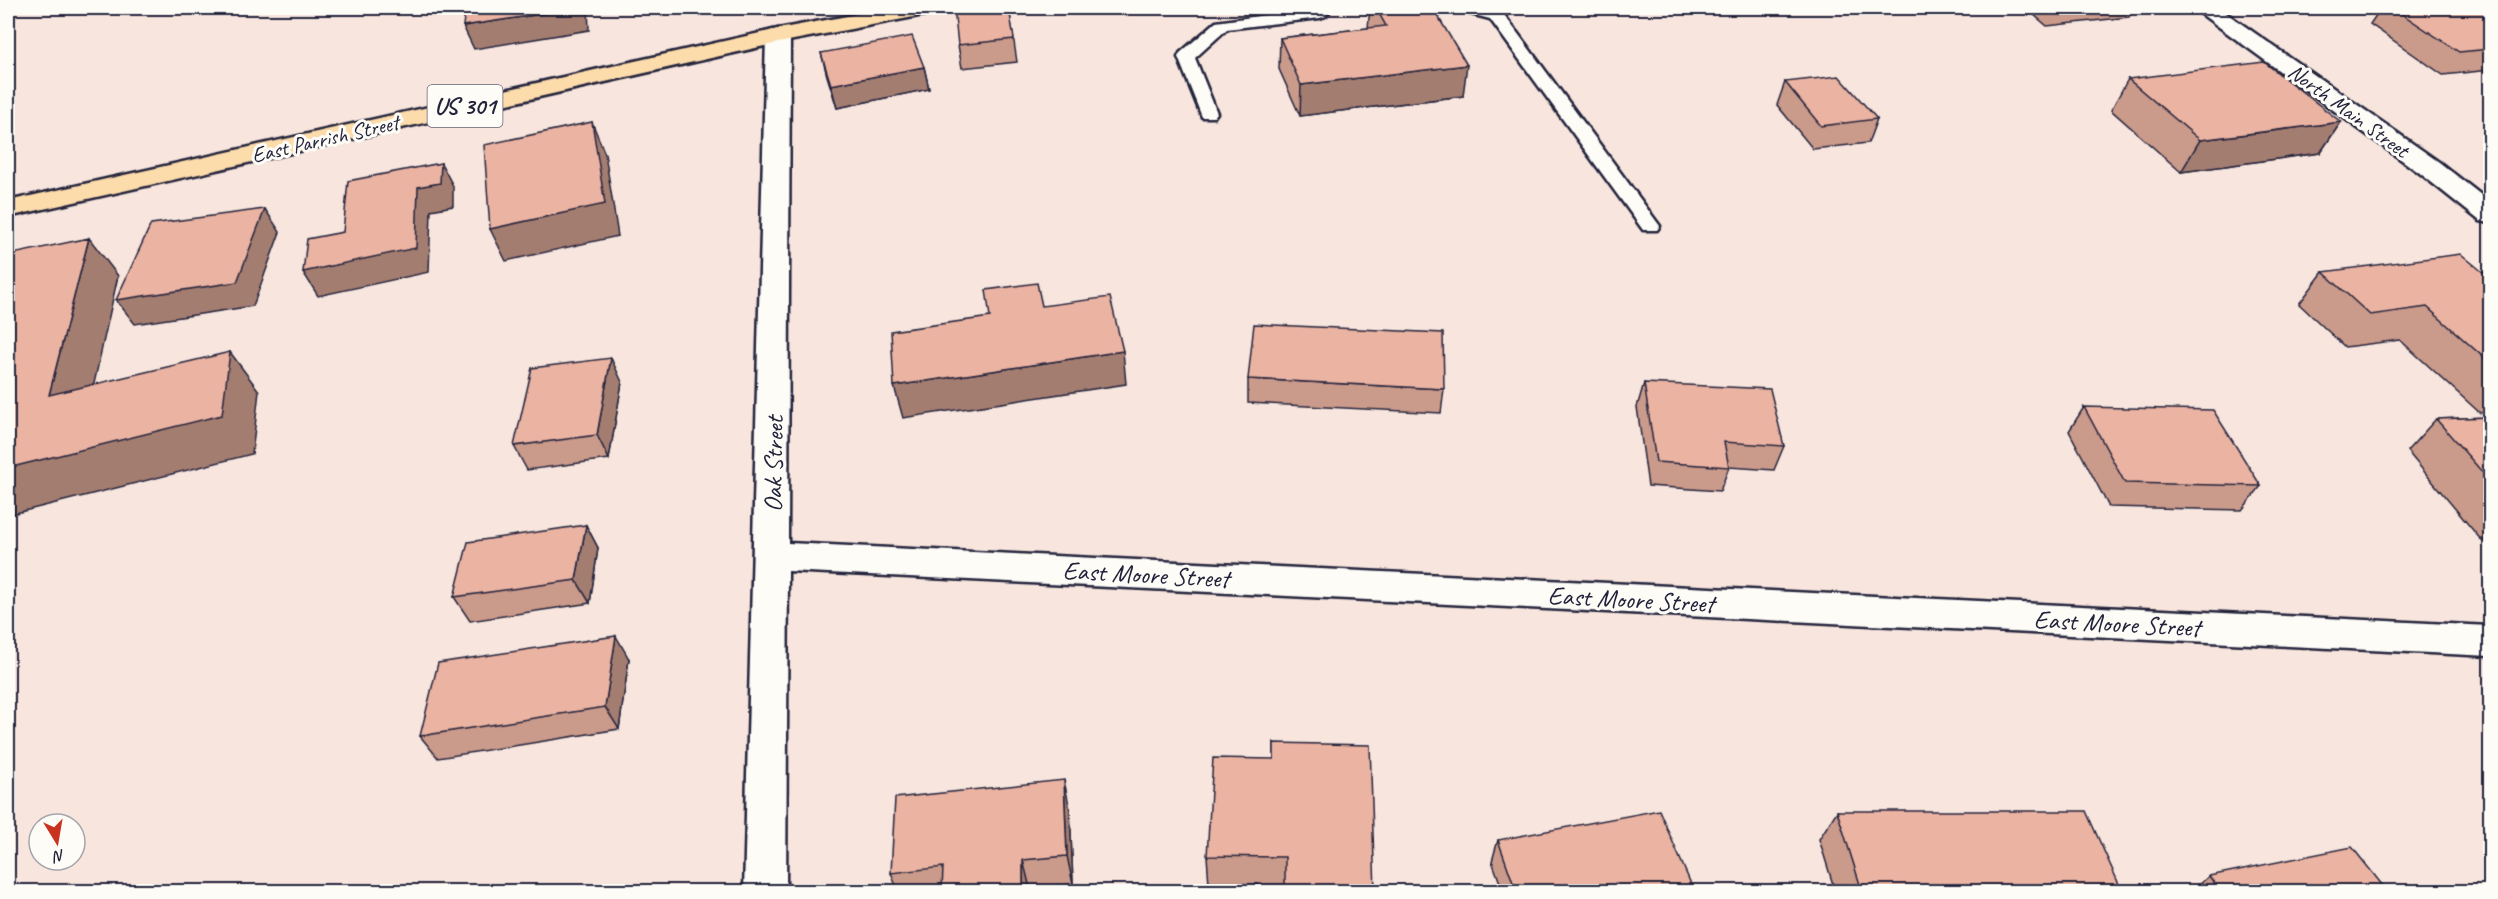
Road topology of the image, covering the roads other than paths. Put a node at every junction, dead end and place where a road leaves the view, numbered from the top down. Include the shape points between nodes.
1 (924, 8) edge
2 (1324, 8) edge
3 (1465, 8) edge
4 (2205, 8) edge
5 (778, 36) junction
6 (1208, 113) dead end
7 (8, 209) edge
8 (2490, 215) edge
9 (1650, 226) dead end
10 (772, 556) junction
11 (2490, 641) edge
12 (765, 891) edge

1 - 5 main road, East Parrish Street / US 301
2 - 6 lane via 1320,13 1222,26 1186,57
3 - 9 lane via 1496,15
4 - 8 street, North Main Street
5 - 7 main road, East Parrish Street / US 301
5 - 10 street, Oak Street
10 - 11 street, East Moore Street
10 - 12 street, Oak Street

